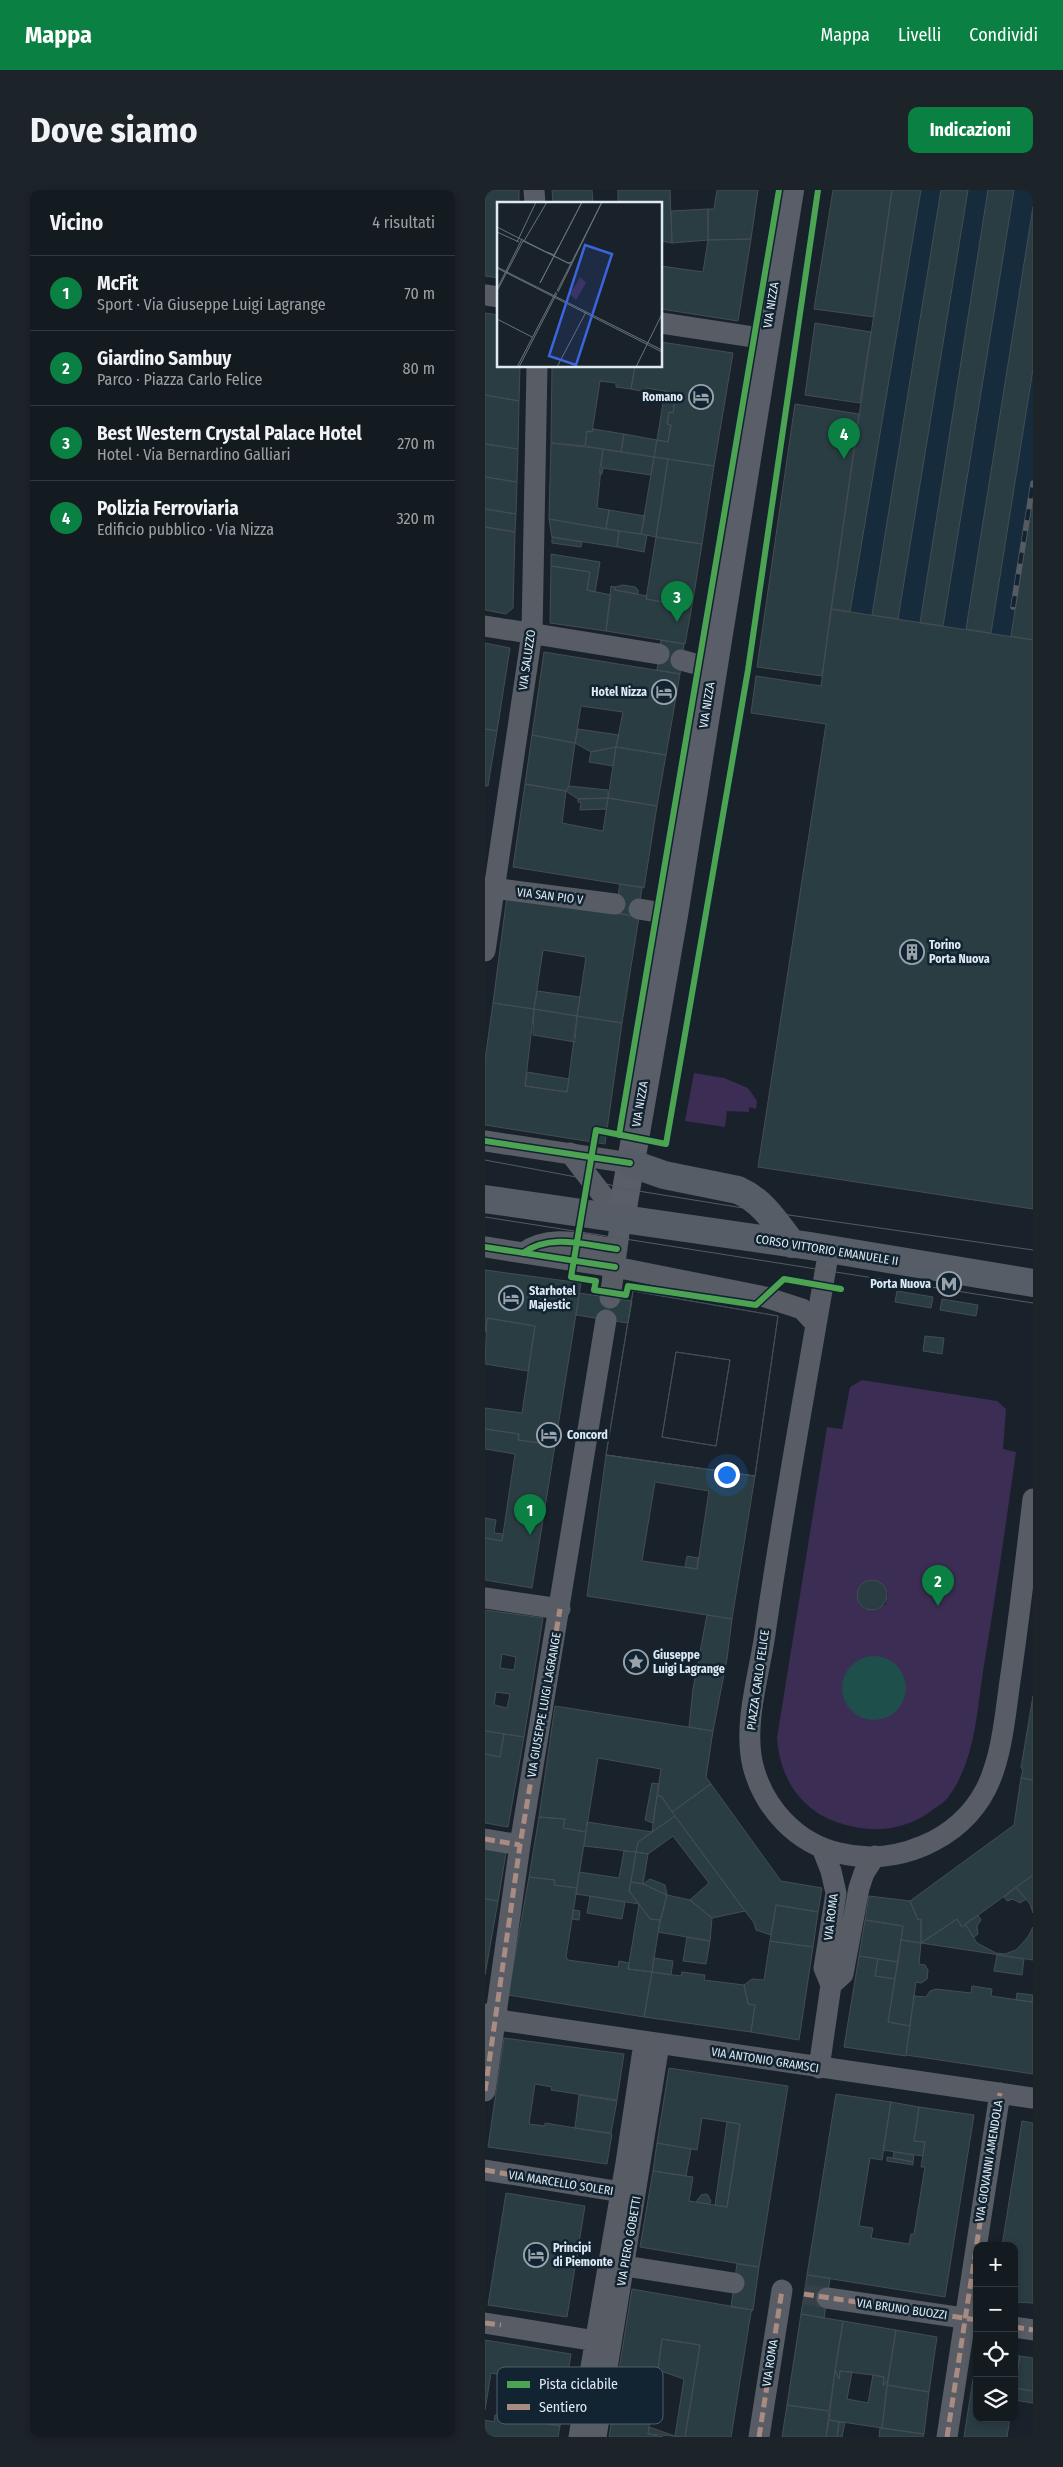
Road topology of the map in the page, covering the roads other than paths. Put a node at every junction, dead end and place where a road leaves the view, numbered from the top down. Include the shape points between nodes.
1 (790, 190) edge
2 (663, 323) edge
3 (766, 339) junction
4 (537, 368) edge
5 (485, 626) edge
6 (532, 634) junction
7 (659, 654) dead end
8 (681, 660) dead end
9 (713, 669) junction
10 (489, 887) edge
11 (615, 904) dead end
12 (639, 909) dead end
13 (673, 915) junction
14 (485, 951) edge
15 (485, 1141) edge
16 (570, 1154) junction
17 (630, 1163) junction
18 (485, 1199) edge
19 (621, 1219) junction
20 (792, 1244) junction
21 (485, 1247) edge
22 (839, 1251) junction
23 (616, 1258) junction
24 (1033, 1283) edge
25 (610, 1298) dead end
26 (606, 1320) dead end
27 (816, 1324) junction
28 (1033, 1499) edge
29 (485, 1598) edge
30 (560, 1609) junction
31 (485, 1840) edge
32 (520, 1845) junction
33 (822, 1848) junction
34 (875, 1856) junction
35 (831, 1985) junction
36 (491, 2016) edge
37 (652, 2044) junction
38 (819, 2068) junction
39 (485, 2091) edge
40 (1000, 2094) junction
41 (1033, 2098) edge
42 (485, 2170) edge
43 (629, 2194) junction
44 (625, 2266) junction
45 (734, 2283) dead end
46 (782, 2290) dead end
47 (827, 2298) tunnel mouth
48 (970, 2319) edge
49 (493, 2324) edge
50 (1018, 2328) edge
51 (1033, 2330) edge
52 (603, 2342) junction
53 (597, 2367) edge
54 (601, 2367) edge
55 (582, 2424) edge
56 (597, 2424) edge
57 (579, 2437) edge
58 (596, 2437) edge
59 (759, 2437) edge
60 (947, 2437) edge

1 - 3 street, VIA NIZZA
2 - 3 street
3 - 9 street, VIA NIZZA
4 - 6 street, VIA SALUZZO
5 - 6 street
6 - 7 street
6 - 10 street, VIA SALUZZO
8 - 9 street
9 - 13 street, VIA NIZZA
10 - 11 street, VIA SAN PIO V
10 - 14 street, VIA SALUZZO
12 - 13 street
13 - 17 street, VIA NIZZA
15 - 16 street
16 - 17 street
16 - 19 street
17 - 19 street, VIA NIZZA
17 - 20 main road via 664,1175 747,1194 768,1212
18 - 19 main road, CORSO VITTORIO EMANUELE II
19 - 20 main road, CORSO VITTORIO EMANUELE II
19 - 23 street
20 - 22 main road, CORSO VITTORIO EMANUELE II
21 - 23 street via 523,1253 552,1241
22 - 24 main road, CORSO VITTORIO EMANUELE II
22 - 27 street, PIAZZA CARLO FELICE via 831,1254 827,1261
23 - 25 street
23 - 27 street via 765,1297 802,1310
26 - 30 street, VIA GIUSEPPE LUIGI LAGRANGE
27 - 33 street, PIAZZA CARLO FELICE via 772,1583 750,1737 753,1766 768,1802 794,1831
28 - 34 street, PIAZZA CARLO FELICE via 1007,1700 987,1788 971,1811 936,1840 907,1852
29 - 30 street
30 - 32 street, VIA GIUSEPPE LUIGI LAGRANGE
31 - 32 street
32 - 36 street, VIA GIUSEPPE LUIGI LAGRANGE
33 - 34 street, PIAZZA CARLO FELICE via 853,1856
33 - 35 street, VIA ROMA via 836,1893 824,1968
34 - 35 street, VIA ROMA via 859,1888 843,1974
35 - 38 street, VIA ROMA
36 - 37 street, VIA ANTONIO GRAMSCI
36 - 39 street, VIA GIUSEPPE LUIGI LAGRANGE
37 - 38 street, VIA ANTONIO GRAMSCI
37 - 43 street, VIA PIERO GOBETTI
38 - 40 street, VIA ANTONIO GRAMSCI
40 - 41 street, VIA ANTONIO GRAMSCI
40 - 48 street, VIA GIOVANNI AMENDOLA
42 - 43 street, VIA MARCELLO SOLERI
43 - 44 street, VIA PIERO GOBETTI
43 - 52 street
44 - 45 street
44 - 52 street, VIA PIERO GOBETTI
46 - 59 street, VIA ROMA
47 - 48 street, VIA BRUNO BUOZZI
48 - 60 street, VIA GIOVANNI AMENDOLA
49 - 52 street
50 - 51 street
52 - 53 street
52 - 54 street, VIA PIERO GOBETTI
55 - 57 street
56 - 58 street, VIA PIERO GOBETTI

